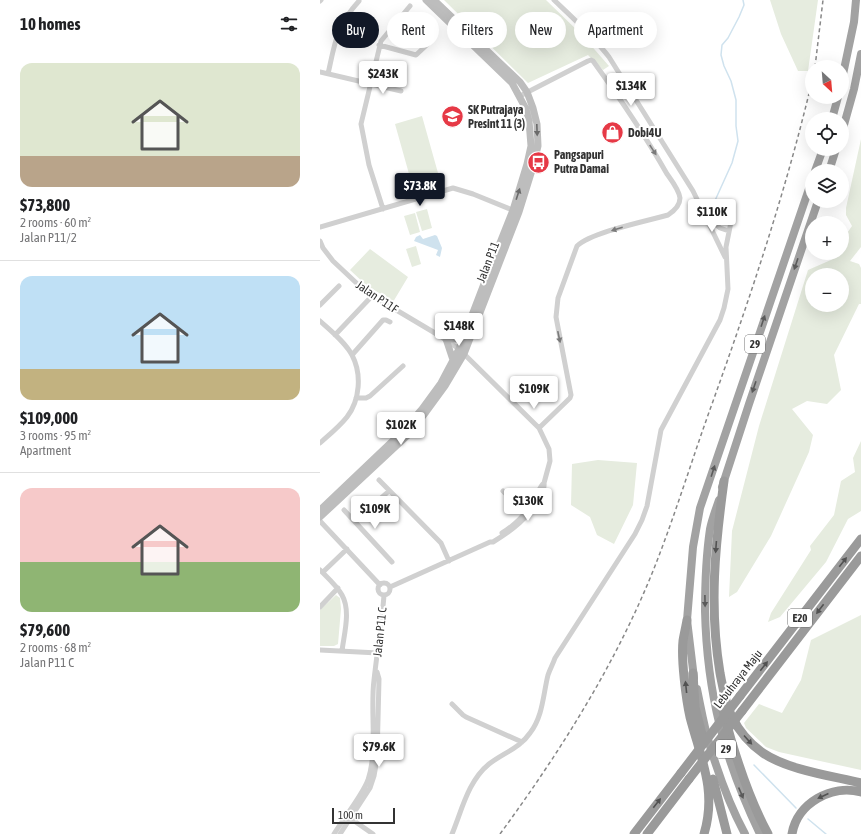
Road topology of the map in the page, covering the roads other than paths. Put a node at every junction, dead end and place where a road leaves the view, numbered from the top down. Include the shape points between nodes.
1 (426, 0) edge
2 (434, 0) edge
3 (554, 0) edge
4 (851, 0) edge
5 (856, 0) edge
6 (359, 1) dead end
7 (410, 6) dead end
8 (379, 46) joint
9 (379, 48) edge
10 (387, 48) edge
11 (387, 48) edge
12 (424, 48) edge
13 (861, 54) edge
14 (845, 60) edge
15 (846, 60) edge
16 (320, 72) edge
17 (328, 74) junction
18 (370, 84) junction
19 (401, 90) dead end
20 (527, 92) junction
21 (520, 96) junction
22 (848, 112) edge
23 (805, 200) edge
24 (816, 208) edge
25 (383, 209) junction
26 (516, 211) junction
27 (706, 216) junction
28 (320, 227) edge
29 (728, 231) junction
30 (320, 241) edge
31 (726, 258) junction
32 (339, 286) dead end
33 (372, 296) junction
34 (320, 305) edge
35 (320, 321) edge
36 (390, 322) dead end
37 (335, 335) junction
38 (464, 335) junction
39 (446, 339) junction
40 (462, 351) junction
41 (352, 355) junction
42 (453, 360) junction
43 (403, 366) dead end
44 (356, 398) junction
45 (539, 428) junction
46 (320, 443) edge
47 (379, 480) dead end
48 (724, 481) junction
49 (544, 483) junction
50 (390, 491) junction
51 (503, 491) dead end
52 (320, 510) edge
53 (344, 510) dead end
54 (525, 513) junction
55 (320, 517) edge
56 (320, 521) edge
57 (355, 521) junction
58 (861, 539) edge
59 (490, 542) junction
60 (347, 549) junction
61 (861, 556) edge
62 (449, 561) junction
63 (392, 562) dead end
64 (321, 571) edge
65 (380, 585) junction
66 (390, 587) junction
67 (338, 588) junction
68 (384, 595) junction
69 (320, 606) edge
70 (688, 620) junction
71 (320, 650) edge
72 (342, 651) junction
73 (378, 653) junction
74 (717, 653) junction
75 (376, 669) junction
76 (693, 673) junction
77 (452, 704) dead end
78 (522, 742) junction
79 (861, 783) edge
80 (861, 792) edge
81 (350, 818) junction
82 (334, 834) edge
83 (340, 834) edge
84 (373, 834) edge
85 (452, 834) edge
86 (634, 834) edge
87 (647, 834) edge
88 (704, 834) edge
89 (728, 834) edge
90 (745, 834) edge
91 (760, 834) edge
92 (768, 834) edge
93 (792, 834) edge

1 - 21 main road, Jalan P11 via 512,83
2 - 20 main road, Jalan P11 via 520,82
3 - 27 street via 586,30 609,57
4 - 14 highway
5 - 15 highway
6 - 17 street via 339,28
7 - 8 street
8 - 11 street
9 - 18 street
10 - 12 street via 416,55
13 - 22 highway
16 - 17 street
17 - 18 street
18 - 19 street
18 - 25 street via 361,124 369,165
20 - 21 street
20 -> 26 main road, Jalan P11 via 537,124 538,146 533,168
20 -> 45 street via 593,61 665,170 680,200 676,208 668,214 601,234 584,240 577,246 558,298 556,317 571,395
26 -> 21 main road, Jalan P11 via 531,146 529,121
70 -> 23 highway, 29 via 693,547 700,508
24 -> 48 highway, 29
25 - 26 street via 454,188
25 - 28 street
26 - 38 main road, Jalan P11
26 - 40 main road, Jalan P11
27 - 29 street via 715,225
27 - 29 street via 722,220 733,212
27 - 31 street
29 - 31 street
30 - 33 street, Jalan P11F via 333,261
31 - 78 street via 728,289 724,308 661,430 647,506 642,520 555,658 548,675 541,713
32 - 34 street
33 - 37 street
33 - 39 street, Jalan P11F
35 - 37 street
36 - 41 street via 383,320
37 - 41 street
38 - 39 main road via 457,339
38 - 40 main road, Jalan P11
39 - 40 street, Jalan P11F
39 - 42 main road
40 - 42 main road, Jalan P11
40 - 45 street, Jalan P11F
40 - 55 main road, Jalan P11 via 445,386 407,436
41 - 44 street via 357,367
42 - 52 main road, Jalan P11 via 441,383 402,432
43 - 44 street via 370,396
44 - 46 street via 348,416
45 - 49 street, Jalan P11F via 549,449 550,461
47 - 50 street
48 -> 74 highway via 713,590
48 -> 91 highway, 29 via 710,528 706,568 708,660 716,713 730,765
49 - 54 street
49 - 59 street via 542,494 527,516 510,532
50 - 57 street
50 - 62 street via 441,543
51 - 54 street
53 - 57 street
54 - 59 street
56 - 60 street
57 - 63 street
86 -> 58 highway, Lebuhraya Maju / E20, bridge
59 - 62 street
60 - 64 street
60 - 65 street
61 -> 87 highway, Lebuhraya Maju / E20, bridge
62 - 66 street
64 - 67 street
65 - 66 street via 386,583
65 - 68 street via 378,591
66 - 68 street via 389,592
67 - 69 street
67 - 72 street via 346,604
68 - 73 street, Jalan P11 C
70 - 76 highway, 29
88 -> 70 highway via 710,808 709,787 687,696 683,642
71 - 72 street
72 - 73 street
73 - 75 street, Jalan P11 C
74 -> 79 highway via 728,708 749,742 779,762
74 - 92 highway via 719,690 733,747 746,787
75 - 81 street, Jalan P11 C via 379,679 377,759 370,788
75 - 82 street, Jalan P11 C via 369,775 364,788
76 - 89 highway via 695,706
76 - 90 highway, 29 via 709,744 733,810
77 - 78 street via 466,717
78 - 85 street via 478,775
80 -> 93 highway via 842,790 821,796 807,806 798,818
81 - 83 street, Jalan P11 C
81 - 84 street

